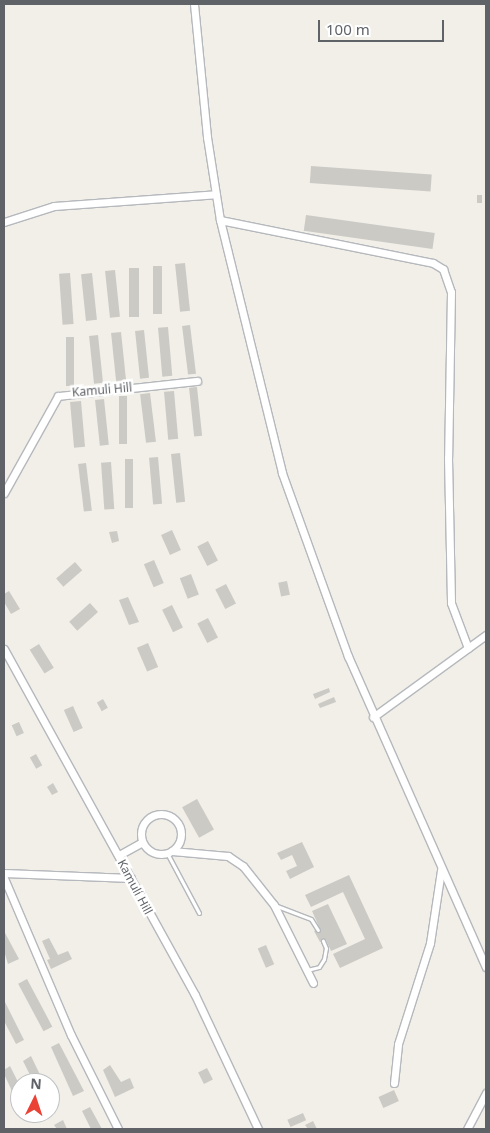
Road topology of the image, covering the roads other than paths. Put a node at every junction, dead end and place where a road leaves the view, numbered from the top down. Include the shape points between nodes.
1 (194, 4) edge
2 (216, 194) junction
3 (220, 220) junction
4 (4, 222) edge
5 (197, 381) dead end
6 (4, 493) edge
7 (486, 635) edge
8 (468, 648) junction
9 (4, 649) edge
10 (374, 717) junction
11 (142, 842) junction
12 (169, 852) junction
13 (118, 855) junction
14 (441, 870) junction
15 (4, 873) edge
16 (4, 878) edge
17 (131, 878) junction
18 (274, 905) junction
19 (199, 912) dead end
20 (318, 930) dead end
21 (323, 941) dead end
22 (486, 967) edge
23 (306, 970) junction
24 (313, 984) dead end
25 (394, 1083) dead end
26 (486, 1093) edge
27 (118, 1129) edge
28 (258, 1129) edge
29 (467, 1129) edge

1 - 2 street
2 - 3 street
2 - 4 street via 54,206
3 - 8 street via 433,263 448,278 451,604
3 - 10 street via 282,474 318,577
5 - 6 street, Kamuli Hill via 58,396
7 - 8 street
8 - 10 street
9 - 13 street, Kamuli Hill
10 - 14 street
11 - 12 street via 152,852
11 - 12 street via 141,828 146,820 154,815 168,816 178,825 181,834
11 - 13 street
12 - 18 street via 220,855 236,860
12 - 19 lane
13 - 17 street, Kamuli Hill
14 - 22 street
14 - 25 street via 430,943 398,1044
15 - 17 street
16 - 27 street via 71,1035
17 - 28 street, Kamuli Hill via 195,995
18 - 20 lane via 311,919
18 - 23 street
21 - 23 lane via 326,948 324,959 319,967
23 - 24 street
26 - 29 street

